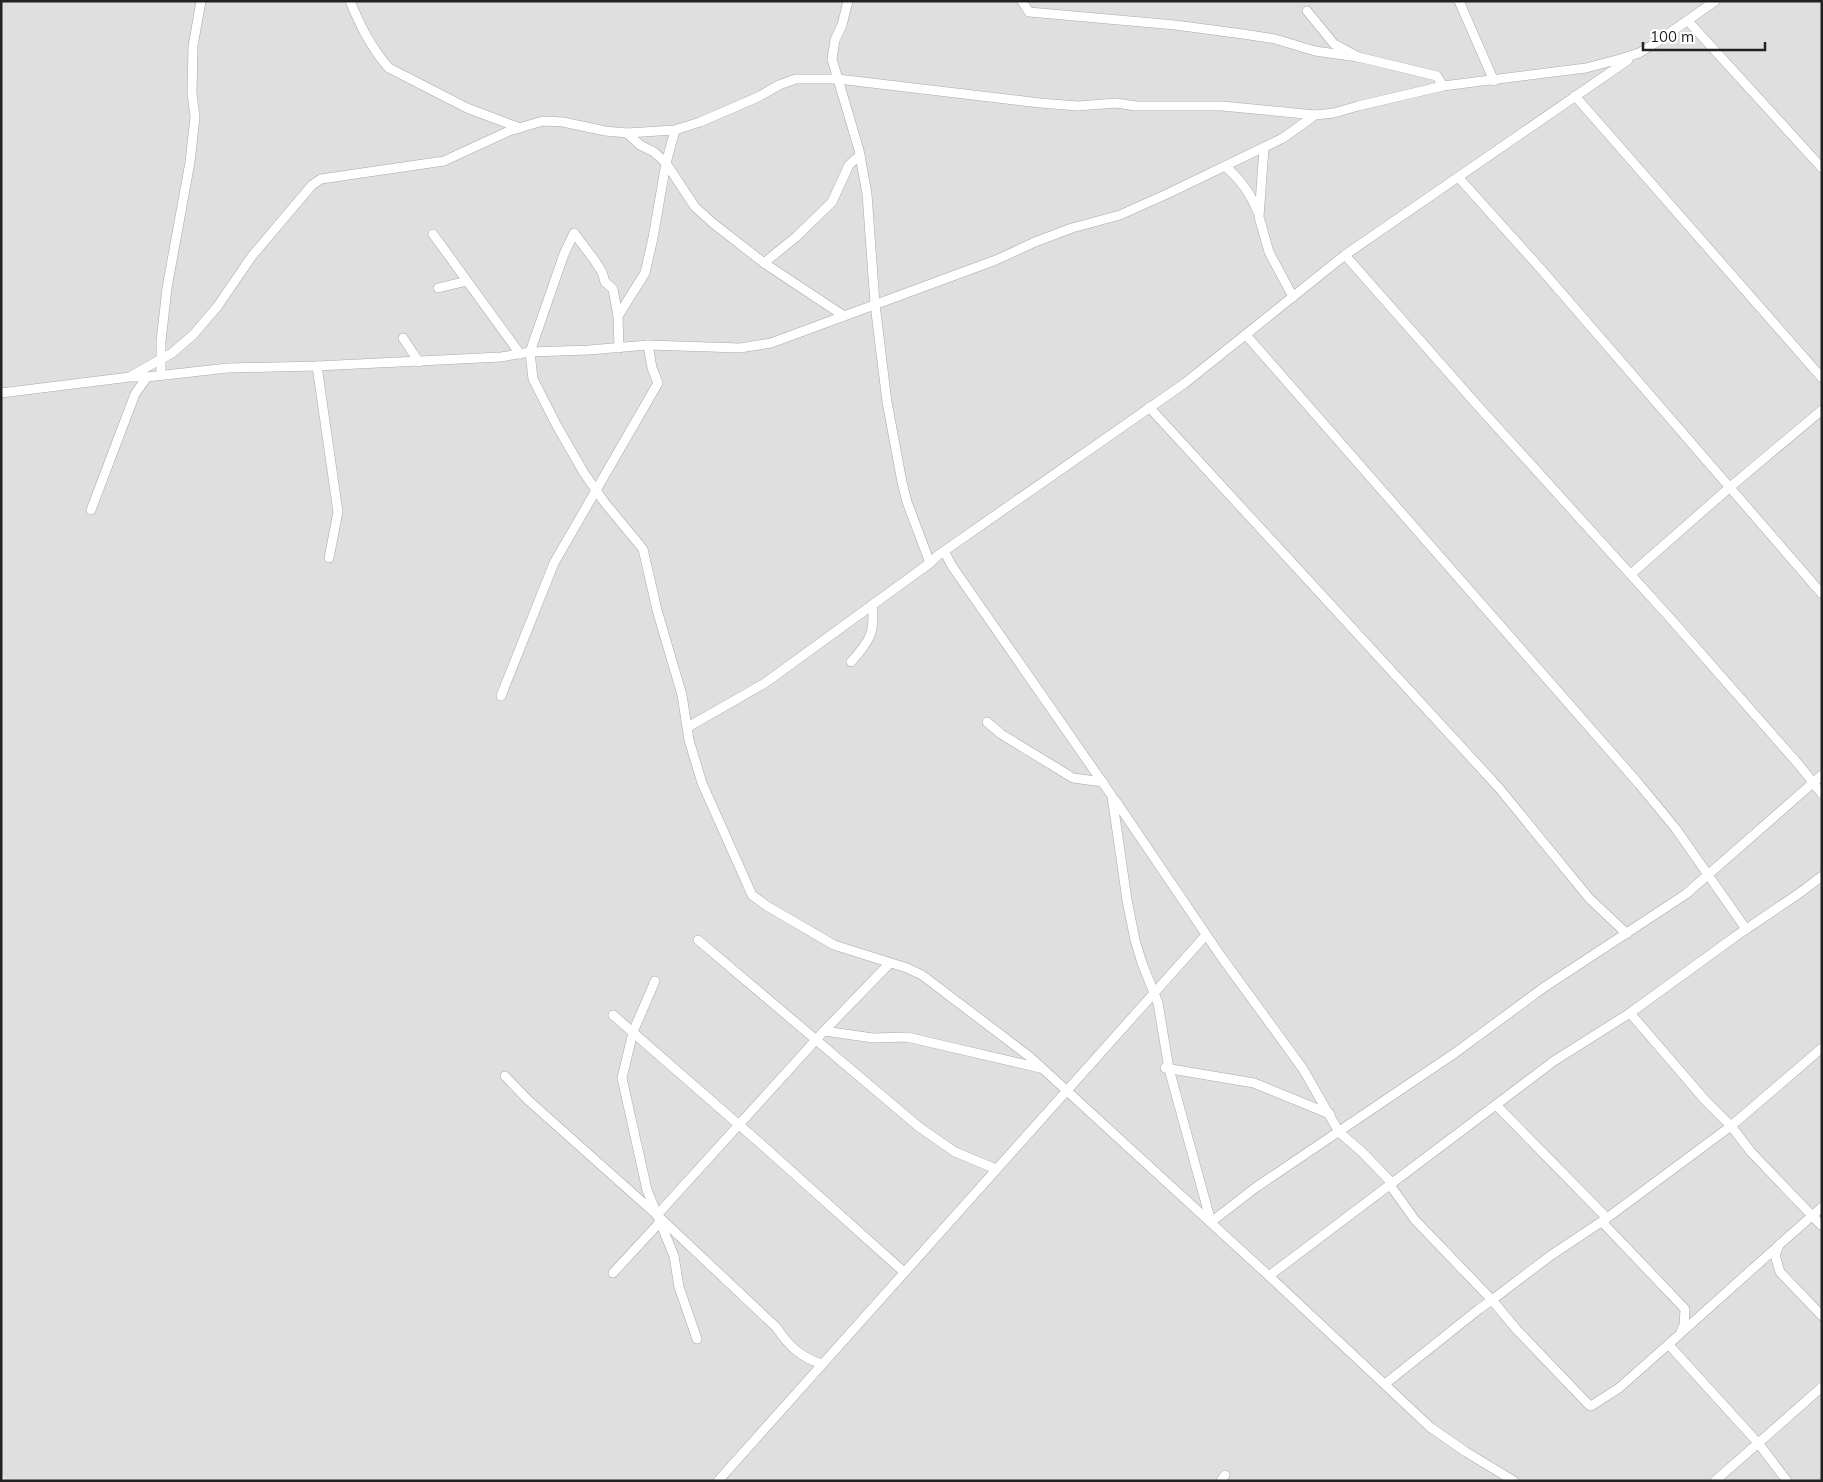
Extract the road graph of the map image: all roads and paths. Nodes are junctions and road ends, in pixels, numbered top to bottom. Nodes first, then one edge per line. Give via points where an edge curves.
1 (201, 1) edge
2 (350, 1) edge
3 (848, 1) edge
4 (1022, 1) edge
5 (1459, 1) edge
6 (1715, 1) edge
7 (1307, 11) dead end
8 (1688, 20) junction
9 (1638, 53) junction
10 (1358, 57) junction
11 (838, 79) junction
12 (1494, 81) junction
13 (1443, 86) junction
14 (1575, 96) junction
15 (1315, 115) junction
16 (520, 128) junction
17 (676, 130) junction
18 (627, 133) junction
19 (1264, 148) junction
20 (860, 155) junction
21 (666, 163) junction
22 (1225, 166) junction
23 (1822, 168) edge
24 (1459, 178) junction
25 (1259, 217) junction
26 (433, 234) dead end
27 (1345, 255) junction
28 (764, 263) junction
29 (467, 281) junction
30 (438, 288) dead end
31 (1293, 297) junction
32 (875, 304) junction
33 (618, 316) junction
34 (844, 316) junction
35 (1246, 335) junction
36 (403, 338) dead end
37 (648, 345) junction
38 (619, 348) junction
39 (530, 352) junction
40 (520, 354) junction
41 (160, 360) junction
42 (419, 362) junction
43 (318, 366) junction
44 (161, 374) junction
45 (130, 377) junction
46 (147, 377) junction
47 (1822, 378) edge
48 (1, 393) edge
49 (1149, 407) junction
50 (1822, 410) edge
51 (1729, 488) junction
52 (596, 491) junction
53 (91, 510) dead end
54 (944, 551) junction
55 (329, 558) dead end
56 (930, 563) junction
57 (1631, 574) junction
58 (1822, 594) edge
59 (872, 605) junction
60 (852, 662) dead end
61 (501, 696) dead end
62 (987, 722) dead end
63 (688, 727) junction
64 (1822, 775) edge
65 (1103, 782) junction
66 (1812, 783) junction
67 (1822, 794) edge
68 (1112, 796) junction
69 (1708, 874) junction
70 (1822, 876) edge
71 (1746, 929) junction
72 (1627, 934) junction
73 (1206, 935) junction
74 (698, 940) dead end
75 (890, 963) junction
76 (655, 981) dead end
77 (1155, 994) junction
78 (1630, 1013) junction
79 (613, 1015) dead end
80 (824, 1031) junction
81 (633, 1032) junction
82 (816, 1040) junction
83 (1822, 1048) edge
84 (1041, 1068) junction
85 (1166, 1068) junction
86 (505, 1076) dead end
87 (1066, 1091) junction
88 (1496, 1105) junction
89 (1330, 1114) junction
90 (740, 1125) junction
91 (1731, 1126) junction
92 (1339, 1132) junction
93 (996, 1169) junction
94 (1391, 1184) junction
95 (1822, 1207) edge
96 (1811, 1216) junction
97 (659, 1219) junction
98 (1605, 1220) junction
99 (1211, 1222) junction
100 (1822, 1226) edge
101 (1779, 1245) junction
102 (904, 1272) junction
103 (613, 1273) dead end
104 (1269, 1276) junction
105 (1492, 1300) junction
106 (1685, 1309) junction
107 (1706, 1310) junction
108 (1820, 1311) edge
109 (1680, 1334) junction
110 (697, 1339) dead end
111 (1669, 1345) junction
112 (822, 1364) junction
113 (1385, 1384) junction
114 (1822, 1387) edge
115 (1759, 1444) junction
116 (718, 1481) edge
117 (1514, 1481) edge
118 (1716, 1481) edge
119 (1787, 1481) edge

1 - 41 street via 193,46 195,117 190,162 167,288
2 - 16 street via 361,27 388,68 467,108
3 - 11 street via 832,59
4 - 10 street via 1029,12 1243,34 1315,51
5 - 12 street
6 - 8 street
7 - 10 street via 1334,44
8 - 9 street
8 - 23 street
9 - 12 street via 1586,68
9 - 14 street
10 - 13 street via 1437,76
11 - 15 street via 1078,106 1116,103 1205,106
11 - 17 street via 796,79
11 - 20 street
12 - 13 street
13 - 15 street
14 - 24 street
14 - 47 street
15 - 19 street
16 - 18 street via 543,120
16 - 41 street via 444,161 321,179 312,185 258,249 194,335
17 - 18 street
17 - 21 street
18 - 21 street
19 - 22 street
19 - 25 street
20 - 28 street via 849,165 832,202
20 - 32 street via 867,194
21 - 28 street via 695,207
21 - 33 street via 645,273
22 - 25 street via 1254,201
22 - 32 street via 1120,215 1072,228 996,260
24 - 27 street
24 - 51 street
25 - 31 street via 1269,252
26 - 29 street
27 - 31 street
27 - 57 street
28 - 34 street
29 - 30 street
29 - 40 street
31 - 35 street
32 - 34 street
32 - 56 street via 887,402 902,482
33 - 38 street
33 - 39 street via 613,288 604,282 595,260 574,233
34 - 37 street via 755,347
35 - 49 street
35 - 69 street via 1639,784
36 - 42 street
37 - 38 street
37 - 52 street via 658,383
38 - 39 street
39 - 40 street
39 - 52 street via 537,389
40 - 42 street
41 - 44 street
41 - 45 street
42 - 43 street
43 - 44 street via 228,368
43 - 55 street via 338,512
44 - 46 street
45 - 46 street
45 - 48 street
46 - 53 street via 135,394
49 - 54 street
49 - 72 street via 1499,788 1589,898
50 - 51 street
51 - 57 street
51 - 58 street
52 - 61 street via 554,563
52 - 63 street via 643,550
54 - 56 street
54 - 65 street
56 - 59 street
57 - 66 street
59 - 60 street via 872,633
59 - 63 street via 765,684
62 - 65 street via 1000,734 1072,778
63 - 75 street via 702,783 752,895 834,945
64 - 66 street
65 - 68 street
66 - 67 street
66 - 69 street
68 - 73 street
68 - 77 street via 1135,940
69 - 71 street
69 - 72 street via 1686,894
70 - 71 street
71 - 78 street
72 - 92 street via 1543,988
73 - 77 street
73 - 89 street via 1303,1069
74 - 82 street
75 - 80 street
75 - 84 street via 922,975
76 - 81 street
77 - 85 street
77 - 87 street
78 - 88 street via 1554,1061
78 - 91 street
79 - 81 street
80 - 82 street
80 - 84 street via 873,1038 907,1037
81 - 90 street
81 - 97 street via 622,1078 647,1190
82 - 90 street
82 - 93 street via 918,1127 955,1152
83 - 91 street
84 - 87 street
85 - 89 street via 1254,1083
85 - 99 street
86 - 97 street
87 - 93 street
87 - 99 street
88 - 94 street
88 - 98 street
89 - 92 street
90 - 97 street
90 - 102 street
91 - 96 street
91 - 98 street
92 - 94 street
92 - 99 street via 1255,1188
93 - 102 street
94 - 104 street
94 - 105 street via 1415,1220
95 - 96 street
96 - 100 street
96 - 101 street
97 - 103 street
97 - 110 street via 674,1256 679,1287
97 - 112 street via 776,1327 788,1345 809,1360
98 - 105 street
98 - 106 street
99 - 104 street
101 - 107 street
101 - 108 street via 1775,1255 1780,1272
102 - 112 street
104 - 113 street
105 - 111 street via 1591,1406 1619,1388
105 - 113 street
106 - 107 street
106 - 109 street
107 - 109 street
109 - 111 street
111 - 115 street
112 - 116 street
113 - 117 street via 1430,1426
114 - 115 street
115 - 118 street
115 - 119 street

